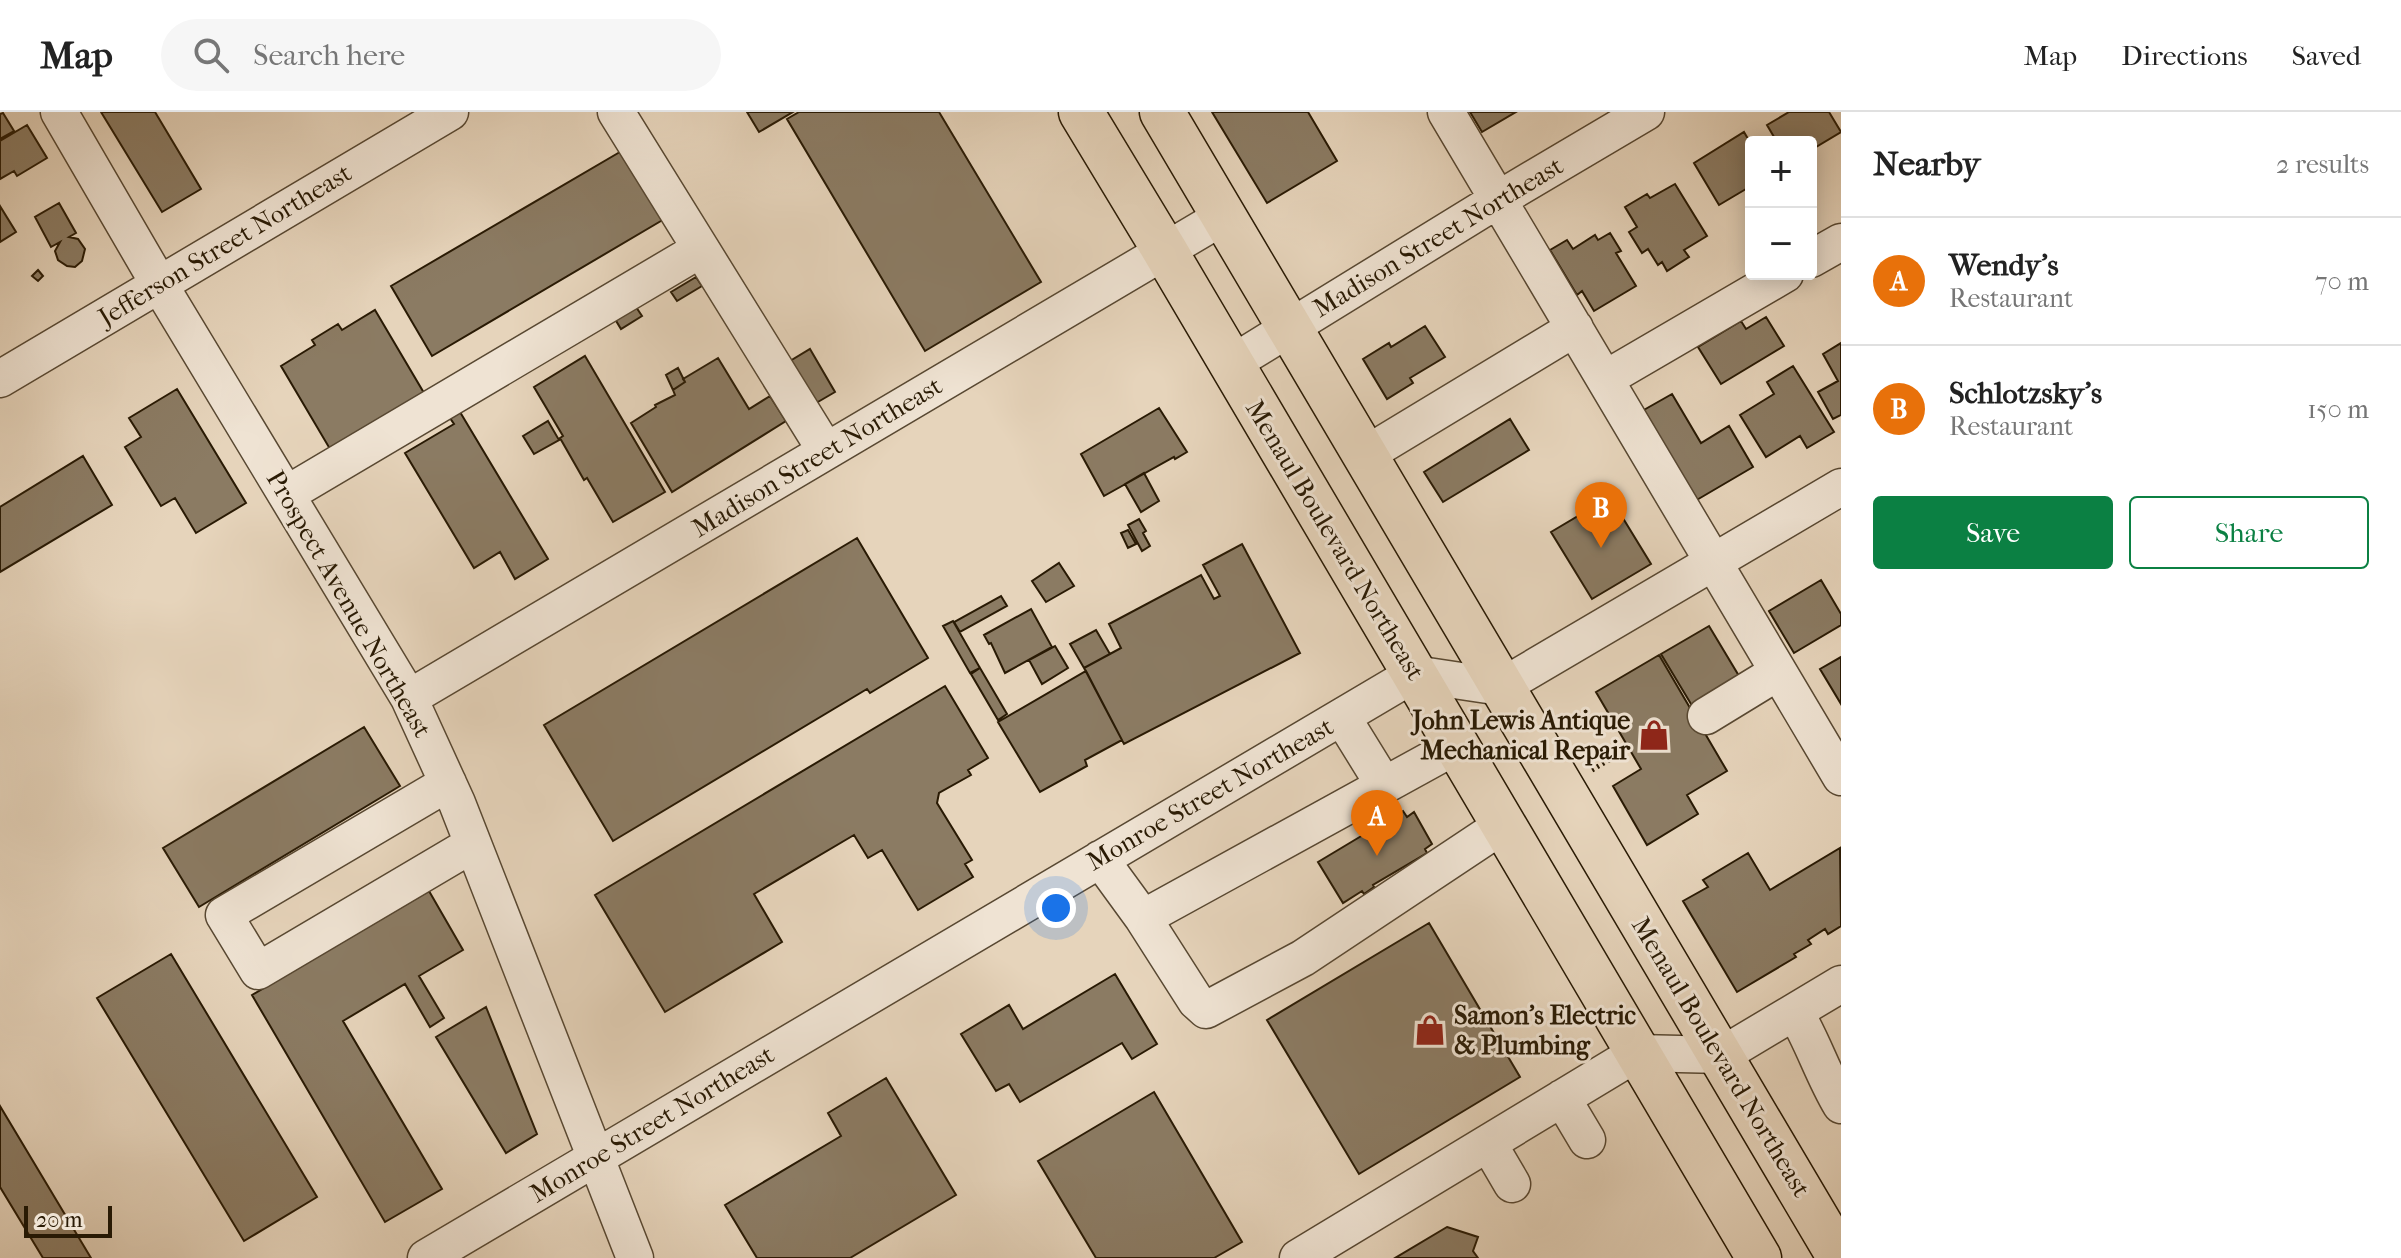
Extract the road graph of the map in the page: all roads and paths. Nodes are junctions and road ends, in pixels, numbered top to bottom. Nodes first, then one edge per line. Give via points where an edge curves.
1 (59, 112) edge
2 (450, 112) edge
3 (616, 112) edge
4 (1081, 112) edge
5 (1162, 112) edge
6 (1446, 112) edge
7 (1646, 112) edge
8 (1499, 199) junction
9 (1224, 216) junction
10 (1841, 242) edge
11 (701, 249) junction
12 (1165, 251) junction
13 (1817, 256) edge
14 (1775, 280) edge
15 (159, 284) junction
16 (1290, 327) junction
17 (1575, 328) junction
18 (1231, 364) junction
19 (0, 379) edge
20 (1605, 379) junction
21 (826, 451) junction
22 (1365, 455) junction
23 (1841, 487) edge
24 (287, 494) junction
25 (1712, 563) junction
26 (1778, 672) junction
27 (1414, 674) junction
28 (1501, 687) junction
29 (409, 698) junction
30 (1706, 716) dead end
31 (1342, 717) junction
32 (1831, 739) edge
33 (1456, 746) junction
34 (1629, 748) dead end
35 (1587, 773) dead end
36 (1841, 777) edge
37 (448, 783) junction
38 (1384, 785) junction
39 (1503, 825) junction
40 (473, 844) junction
41 (1100, 859) junction
42 (1143, 918) junction
43 (1841, 984) edge
44 (1795, 1012) junction
45 (1637, 1053) junction
46 (1722, 1055) junction
47 (1837, 1088) edge
48 (1562, 1098) junction
49 (1587, 1140) dead end
50 (1488, 1143) junction
51 (597, 1156) junction
52 (1512, 1184) dead end
53 (426, 1258) edge
54 (635, 1258) edge
55 (1298, 1258) edge
56 (1759, 1258) edge
57 (1840, 1258) edge

1 - 15 street, Prospect Avenue Northeast
2 - 15 street, Jefferson Street Northeast
3 - 11 street
4 - 12 main road, Menaul Boulevard Northeast
5 - 9 main road, Menaul Boulevard Northeast
6 - 8 street
7 - 8 street, Madison Street Northeast
8 - 16 street, Madison Street Northeast
8 - 17 street
9 - 12 street, Madison Street Northeast
9 - 16 main road, Menaul Boulevard Northeast
10 - 13 street
11 - 21 street
11 - 24 street
12 - 18 main road, Menaul Boulevard Northeast
12 - 21 street, Madison Street Northeast
14 - 20 street
15 - 19 street, Jefferson Street Northeast
15 - 24 street, Prospect Avenue Northeast
16 - 18 street, Madison Street Northeast
16 - 22 main road, Menaul Boulevard Northeast
17 - 20 street
17 - 22 street
18 - 27 main road, Menaul Boulevard Northeast
20 - 25 street
21 - 29 street, Madison Street Northeast
22 - 28 main road, Menaul Boulevard Northeast
23 - 25 street
24 - 29 street, Prospect Avenue Northeast
25 - 26 street
25 - 28 street
26 - 30 street
26 - 32 street
27 - 28 street
27 - 31 street, Monroe Street Northeast
27 - 33 main road, Menaul Boulevard Northeast
28 - 46 main road, Menaul Boulevard Northeast
29 - 37 street, Prospect Avenue Northeast
31 - 38 street
31 - 41 street, Monroe Street Northeast
32 - 36 street
33 - 38 street
33 - 39 main road, Menaul Boulevard Northeast
34 - 35 path
37 - 40 street, Prospect Avenue Northeast
37 - 40 street via 224,915 258,971
38 - 42 street
39 - 42 street via 1303,958 1206,1010
39 - 45 main road, Menaul Boulevard Northeast
40 - 51 street, Prospect Avenue Northeast
41 - 42 street
41 - 51 street, Monroe Street Northeast
43 - 44 street
44 - 46 street
44 - 47 street
45 - 46 street
45 - 48 street
45 - 56 main road, Menaul Boulevard Northeast
46 - 57 main road, Menaul Boulevard Northeast
48 - 49 street
48 - 50 street
50 - 52 street
50 - 55 street
51 - 53 street, Monroe Street Northeast
51 - 54 street, Prospect Avenue Northeast

